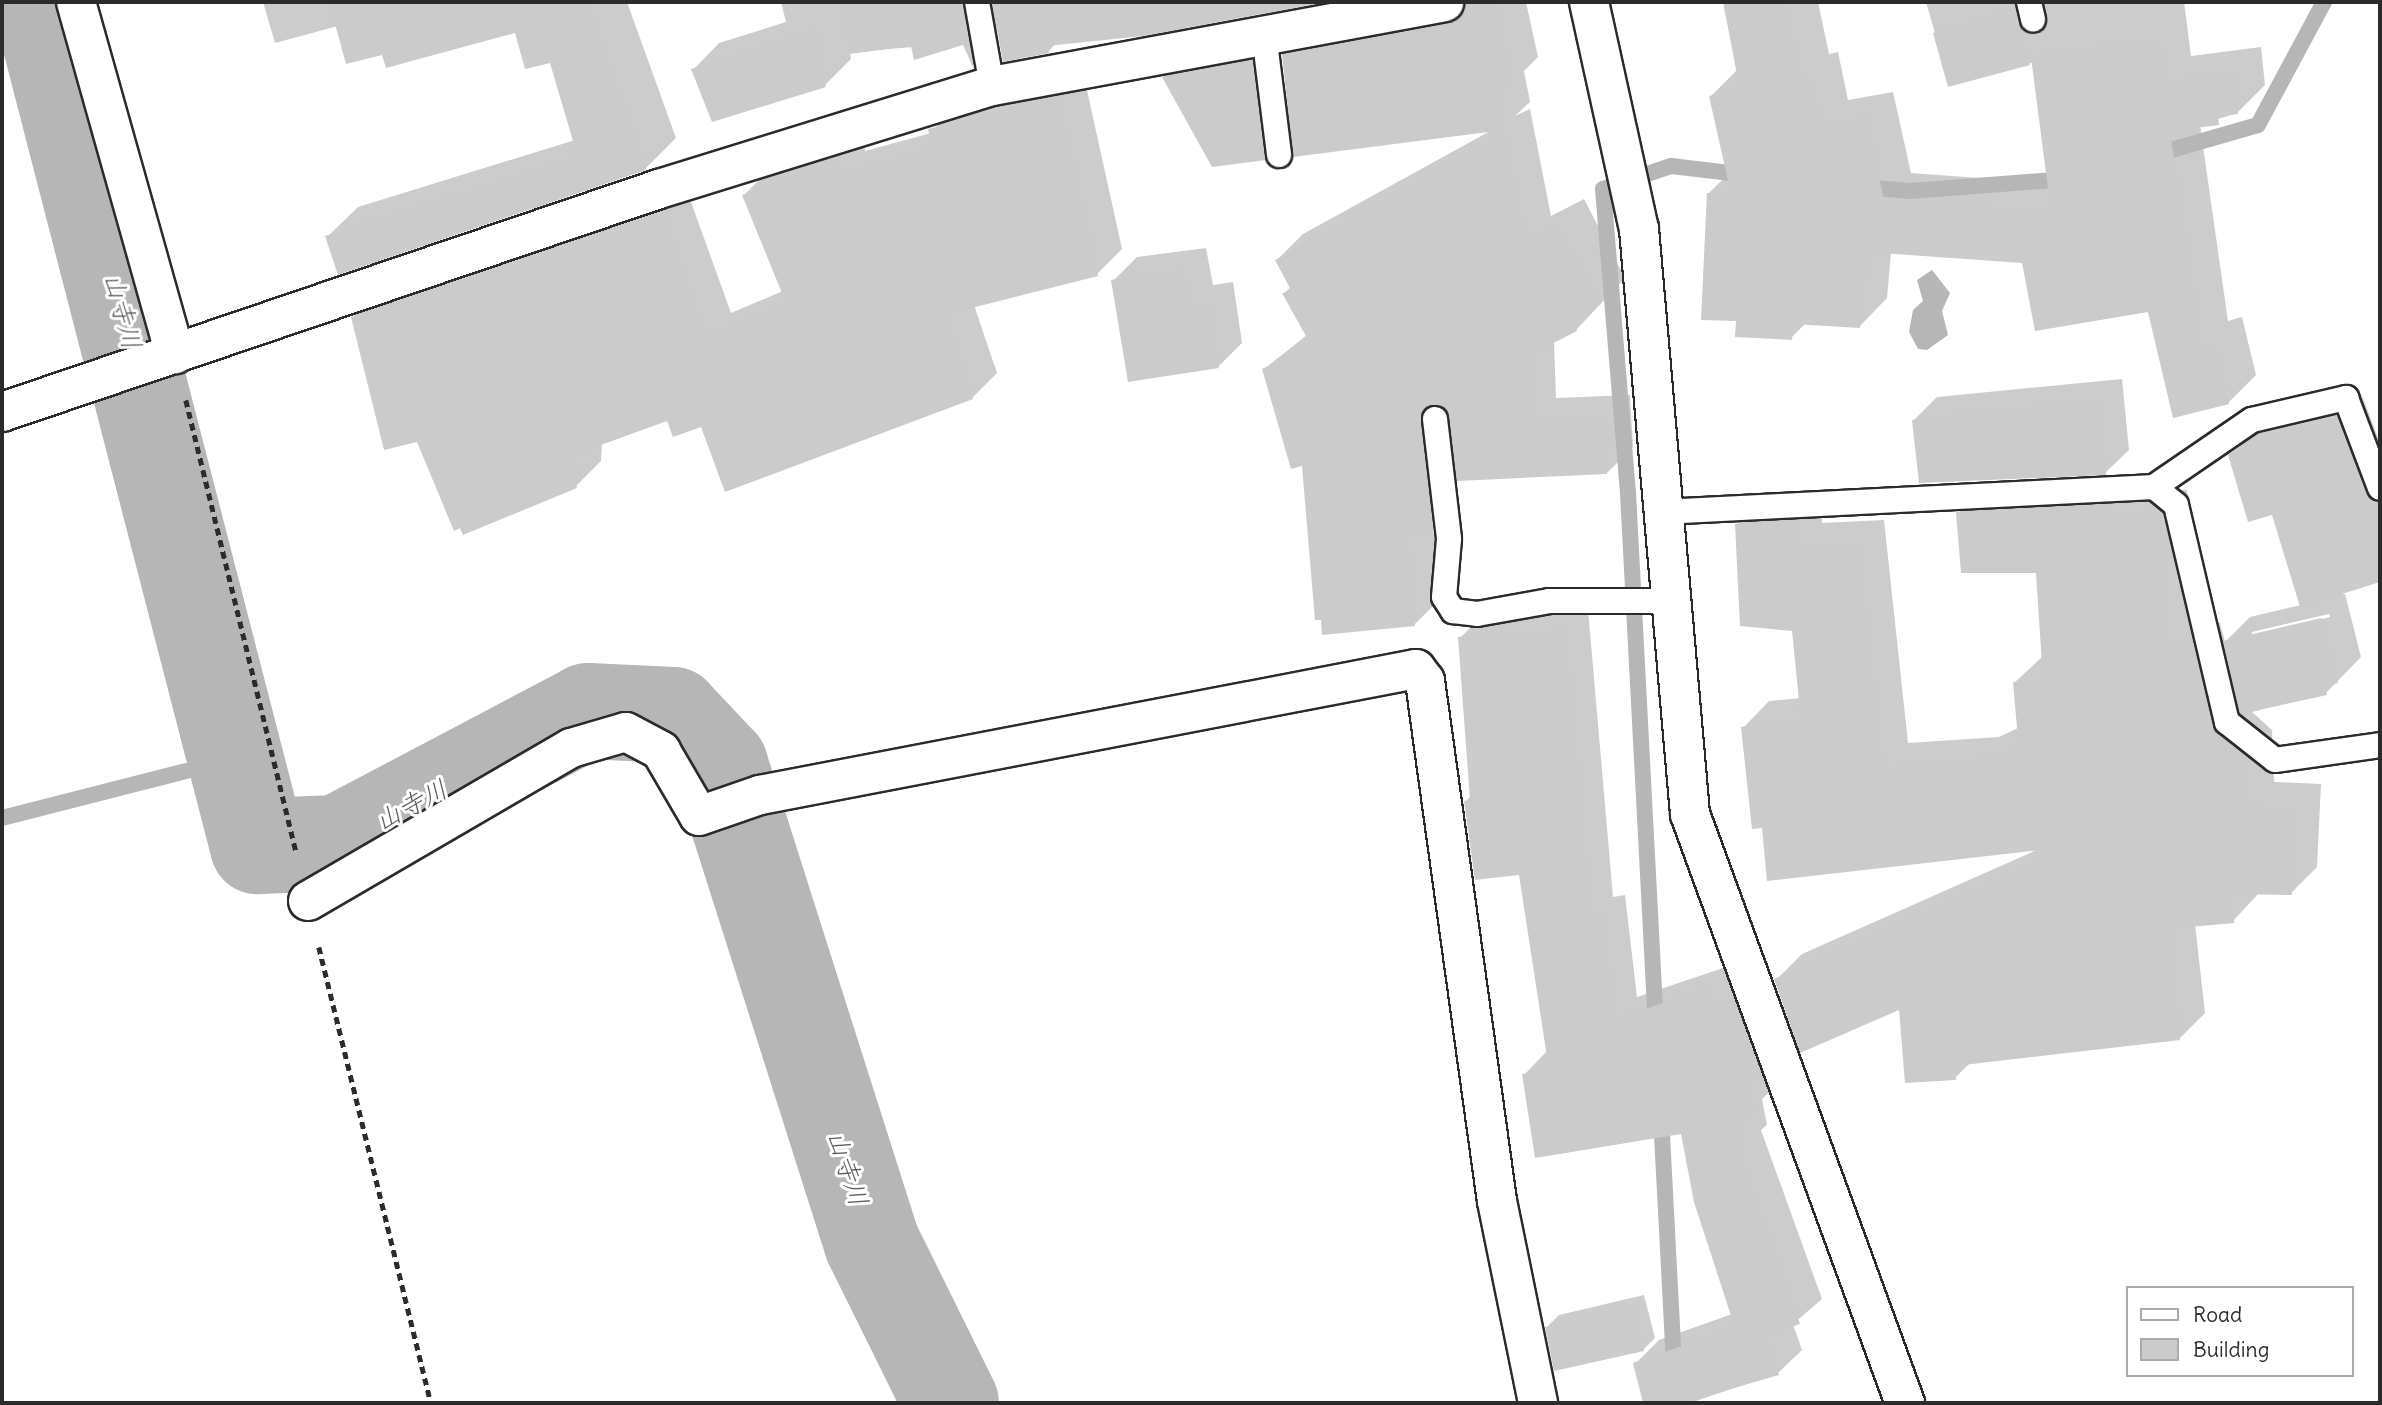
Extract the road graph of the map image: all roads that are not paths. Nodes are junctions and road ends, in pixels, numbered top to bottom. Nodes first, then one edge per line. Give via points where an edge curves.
1 (76, 2) edge
2 (977, 2) edge
3 (1444, 2) edge
4 (1589, 2) edge
5 (1264, 34) junction
6 (992, 86) junction
7 (1279, 155) dead end
8 (175, 355) junction
9 (2, 412) edge
10 (1435, 419) dead end
11 (2154, 487) junction
12 (2380, 488) edge
13 (1662, 512) junction
14 (1671, 601) junction
15 (2380, 745) edge
16 (308, 901) dead end
17 (1538, 1403) edge
18 (1905, 1403) edge

1 - 8 street
2 - 6 lane
3 - 5 street
4 - 13 street via 1639,229
5 - 6 street
5 - 7 lane
6 - 8 street via 659,190
8 - 9 street
10 - 14 lane via 1447,500 1444,597 1453,611 1477,614 1549,601
11 - 12 lane via 2252,420 2346,398
11 - 13 lane
11 - 15 lane via 2176,505 2227,722 2275,760
13 - 14 street
14 - 18 street via 1690,814
16 - 17 street via 571,748 626,732 661,751 699,816 760,795 1416,669 1425,681 1497,1201

